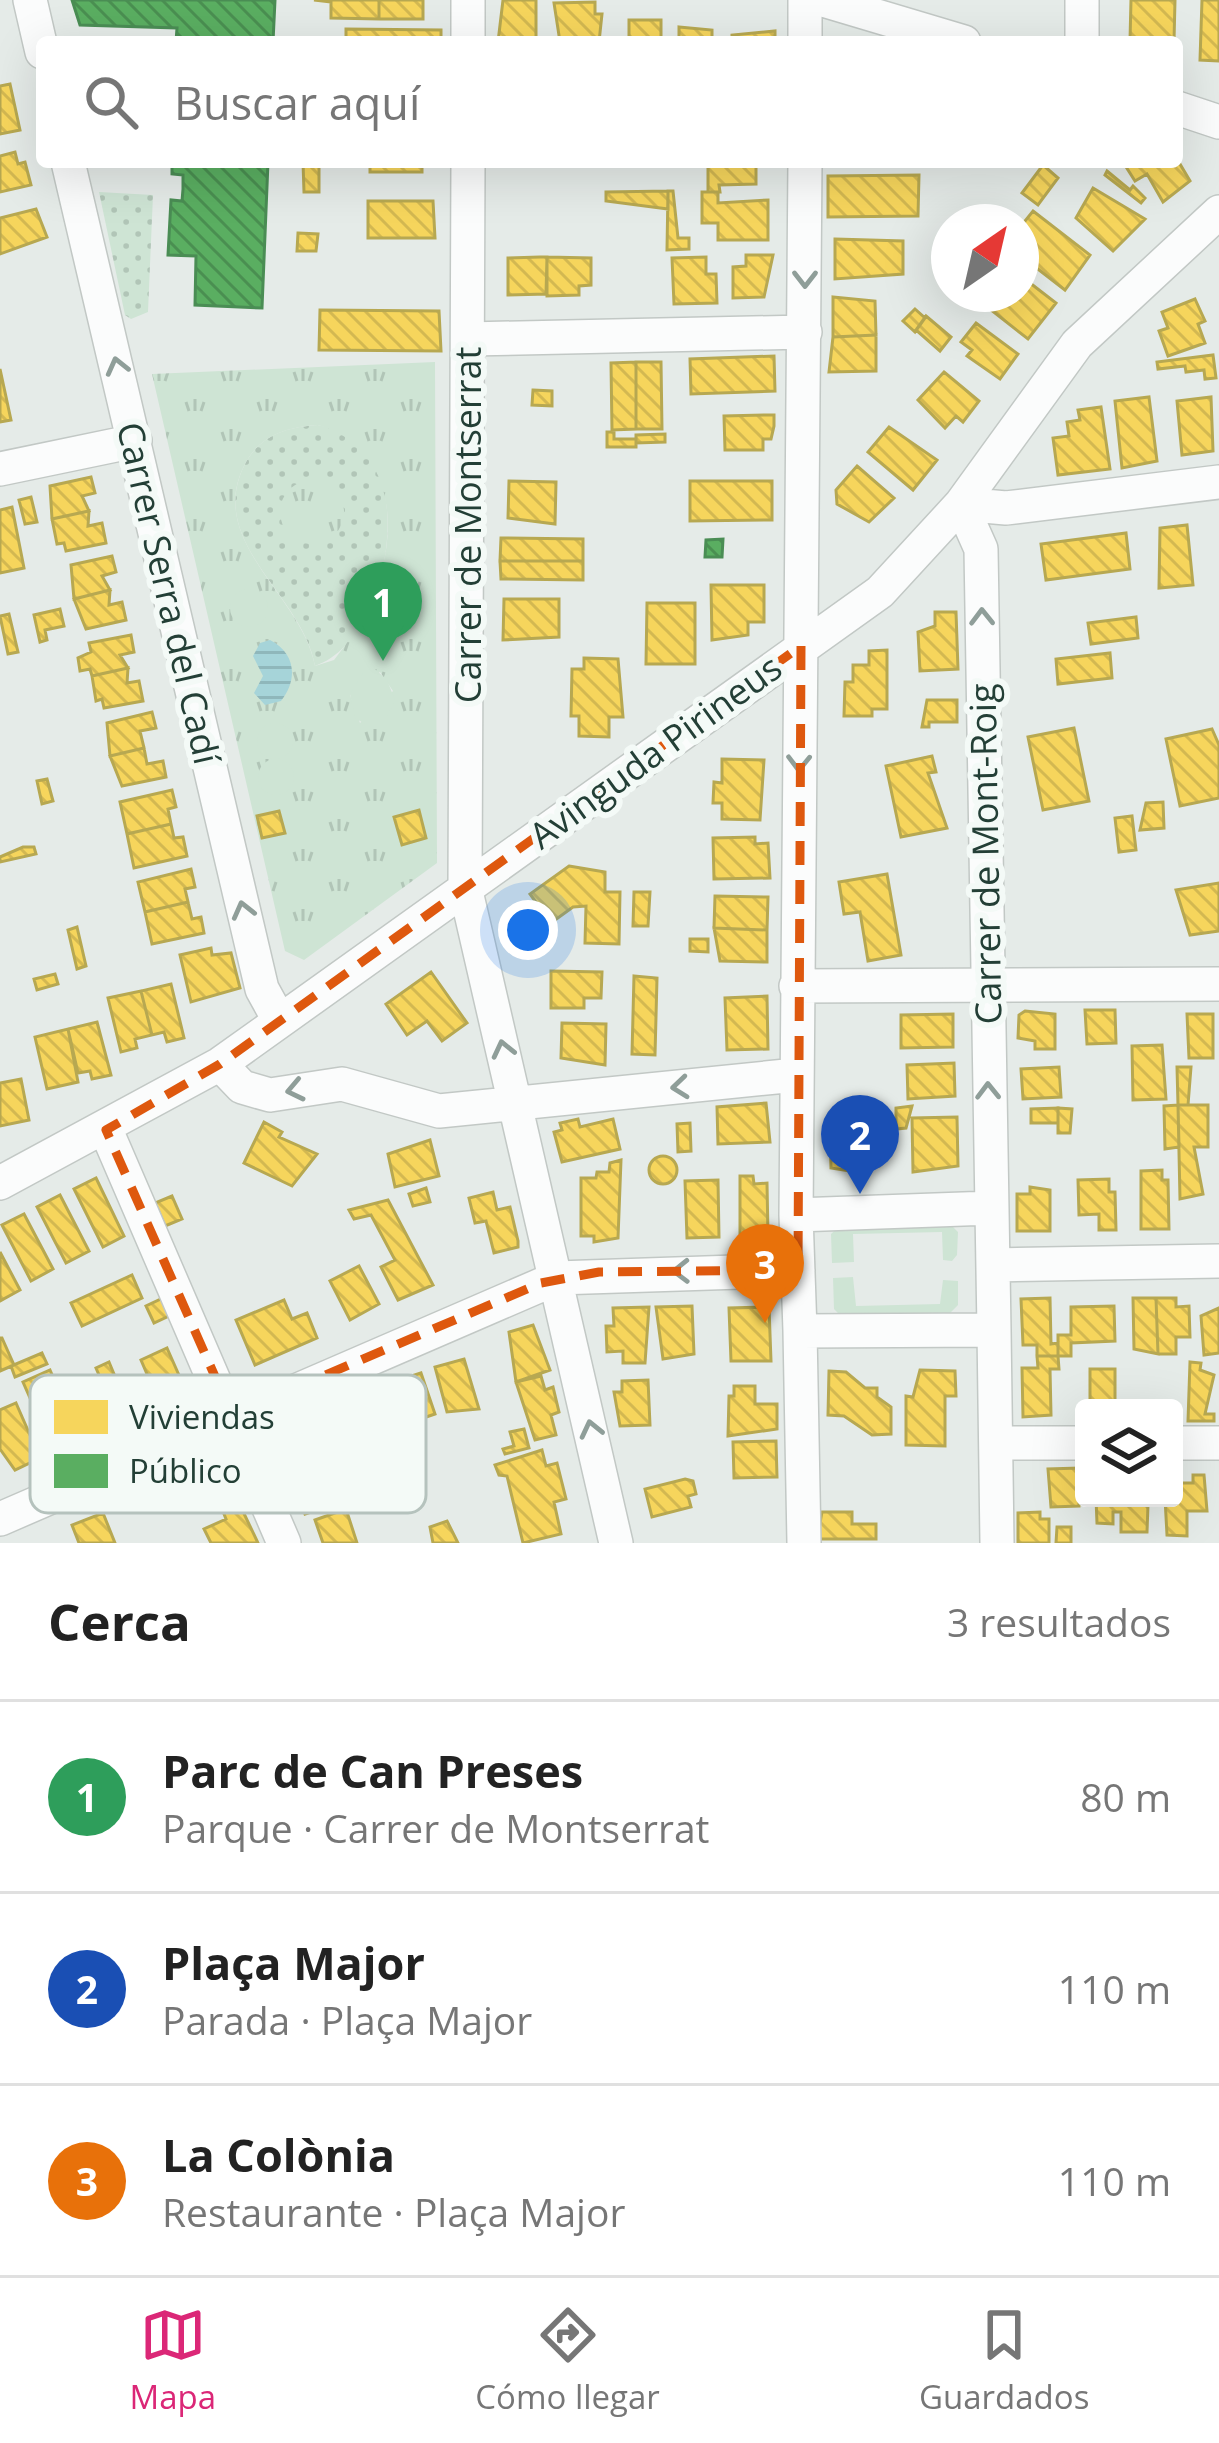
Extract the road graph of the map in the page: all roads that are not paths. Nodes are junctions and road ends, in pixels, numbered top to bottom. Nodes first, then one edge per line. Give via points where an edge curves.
1 (30, 0) edge
2 (468, 0) edge
3 (805, 0) edge
4 (823, 0) edge
5 (1082, 0) edge
6 (38, 36) edge
7 (468, 36) edge
8 (805, 36) edge
9 (944, 36) edge
10 (1082, 36) edge
11 (1183, 110) edge
12 (1219, 122) edge
13 (69, 168) edge
14 (468, 168) edge
15 (805, 168) edge
16 (1219, 212) edge
17 (805, 332) junction
18 (468, 339) junction
19 (135, 440) junction
20 (0, 469) edge
21 (1219, 482) edge
22 (962, 504) junction
23 (801, 646) junction
24 (465, 887) junction
25 (1219, 984) edge
26 (796, 986) junction
27 (985, 987) junction
28 (278, 1020) junction
29 (220, 1064) junction
30 (796, 1075) junction
31 (516, 1105) junction
32 (106, 1130) junction
33 (0, 1183) edge
34 (991, 1208) junction
35 (796, 1215) junction
36 (1219, 1261) edge
37 (993, 1265) junction
38 (798, 1270) junction
39 (557, 1278) junction
40 (800, 1330) junction
41 (994, 1330) junction
42 (214, 1375) edge
43 (327, 1375) edge
44 (996, 1443) junction
45 (1075, 1443) edge
46 (1183, 1443) edge
47 (1219, 1443) edge
48 (272, 1513) edge
49 (284, 1543) edge
50 (616, 1543) edge
51 (804, 1543) edge
52 (997, 1543) edge

1 - 6 street
2 - 7 street
3 - 8 street
4 - 9 street
5 - 10 street
11 - 12 street
19 -> 13 street, Carrer Serra del Cadí
14 - 18 street, Carrer de Montserrat
15 -> 17 street
16 - 22 street, Avinguda Pirineus via 1077,344
17 - 18 street
17 - 23 street
18 - 24 street, Carrer de Montserrat
19 - 20 street
28 -> 19 street, Carrer Serra del Cadí via 257,968
21 - 22 street via 1006,508
22 - 23 street, Avinguda Pirineus via 880,592
27 -> 22 street, Carrer de Mont-Roig via 981,549
23 - 24 street, Avinguda Pirineus
23 -> 26 street
24 - 28 street, Avinguda Pirineus
31 -> 24 street, Carrer de Montserrat
25 - 27 street
26 - 27 street
26 - 30 street
34 -> 27 street, Carrer de Mont-Roig
28 - 29 street, Avinguda Pirineus
31 -> 29 street via 440,1111 342,1084 270,1095 242,1088
29 - 32 street, Avinguda Pirineus
30 -> 31 street
30 - 35 street
31 - 39 street, Carrer de Montserrat
32 - 33 street, Avinguda Pirineus
32 - 42 street
34 - 35 street
34 - 37 street, Carrer de Mont-Roig
35 - 38 street
36 - 37 street
37 - 41 street, Carrer de Mont-Roig
38 -> 39 street
38 - 40 street
39 - 43 street
50 -> 39 street, Carrer de Montserrat
40 - 41 street
40 - 51 street
41 - 44 street
44 - 45 street
44 - 52 street
46 - 47 street
48 - 49 street

